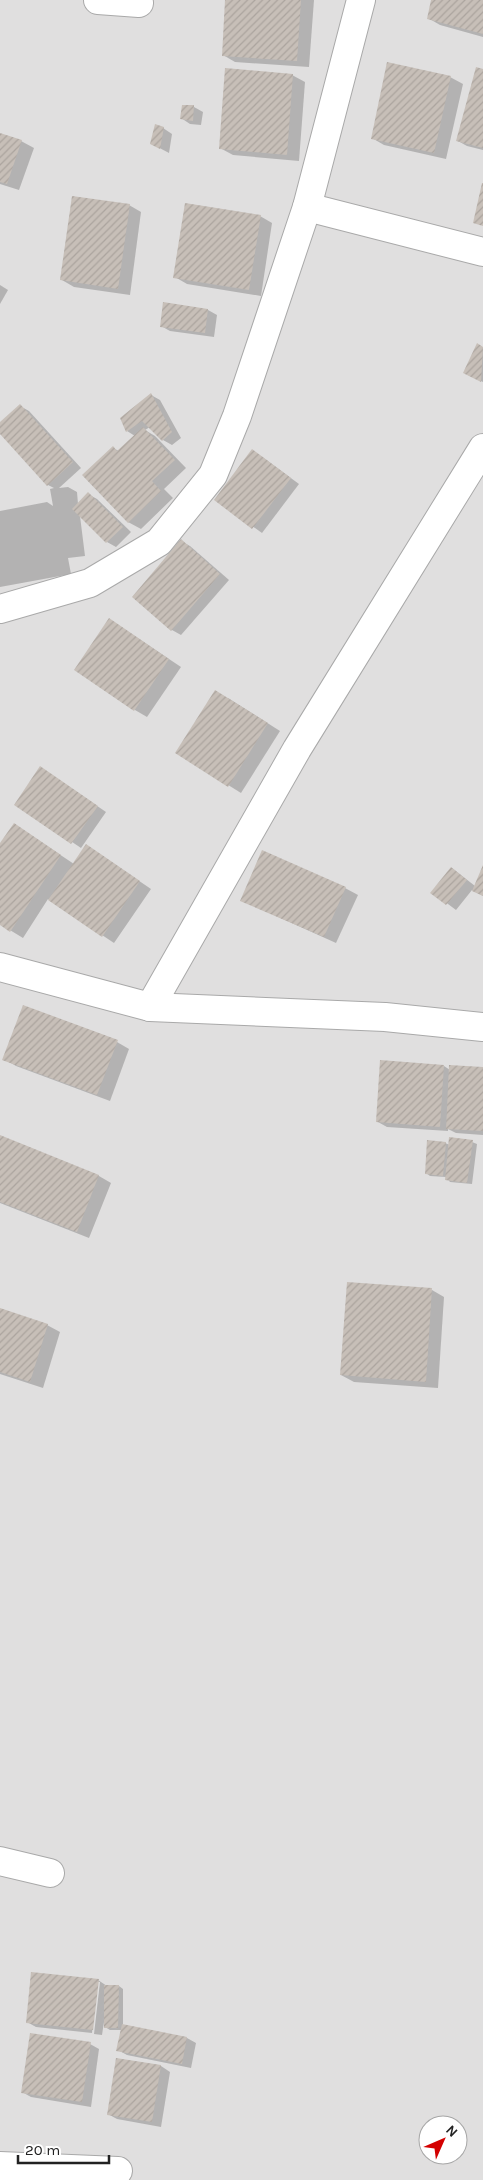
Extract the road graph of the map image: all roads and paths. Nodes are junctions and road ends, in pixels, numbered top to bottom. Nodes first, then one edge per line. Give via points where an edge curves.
1 (98, 0) edge
2 (361, 0) edge
3 (139, 3) dead end
4 (307, 207) junction
5 (483, 252) edge
6 (483, 448) edge
7 (0, 609) edge
8 (0, 968) edge
9 (150, 1007) junction
10 (483, 1027) edge
11 (0, 1861) edge
12 (50, 1873) dead end
13 (0, 2166) edge
14 (118, 2171) dead end

1 - 3 street
2 - 4 street
4 - 5 street
4 - 7 street via 237,416 213,475 159,542 90,583
6 - 9 street via 297,749
8 - 9 street
9 - 10 street via 385,1017
11 - 12 street
13 - 14 street

